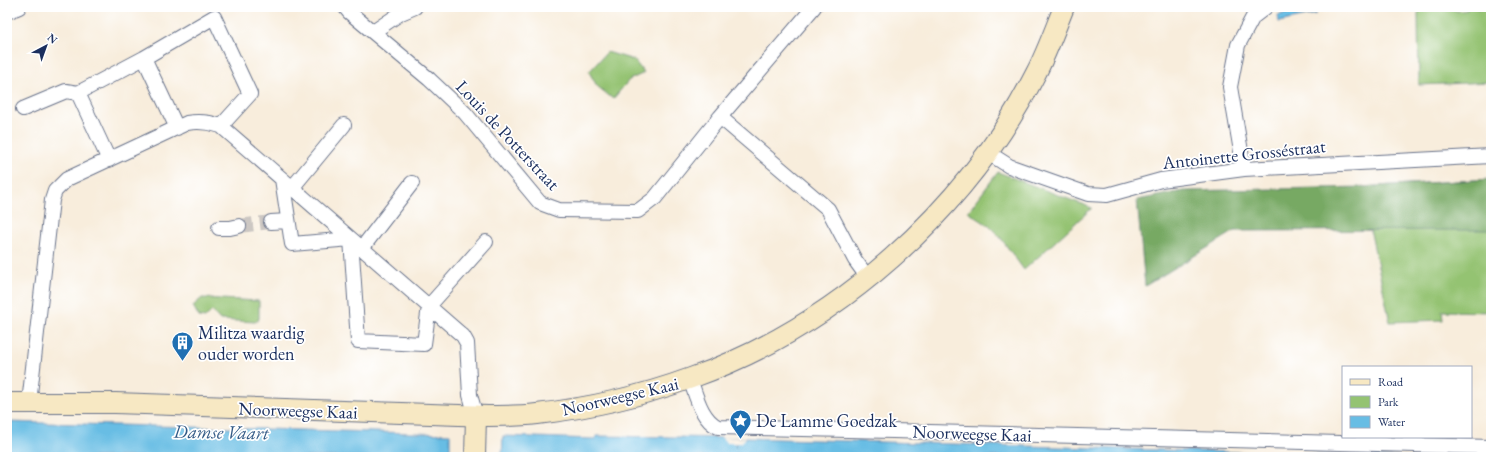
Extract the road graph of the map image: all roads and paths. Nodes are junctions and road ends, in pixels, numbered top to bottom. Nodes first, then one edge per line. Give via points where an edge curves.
1 (19, 7) edge
2 (345, 7) edge
3 (415, 7) edge
4 (814, 7) edge
5 (1064, 7) edge
6 (1266, 7) edge
7 (7, 12) edge
8 (373, 32) junction
9 (144, 58) junction
10 (78, 93) junction
11 (23, 110) dead end
12 (720, 117) junction
13 (344, 125) dead end
14 (221, 126) junction
15 (177, 128) junction
16 (987, 152) junction
17 (1491, 156) edge
18 (109, 160) junction
19 (1244, 169) junction
20 (287, 183) junction
21 (412, 183) dead end
22 (288, 221) junction
23 (271, 222) tunnel mouth
24 (239, 226) tunnel mouth
25 (219, 228) dead end
26 (486, 242) dead end
27 (356, 243) junction
28 (868, 278) junction
29 (429, 306) junction
30 (690, 379) junction
31 (7, 403) edge
32 (29, 403) junction
33 (476, 416) junction
34 (1491, 448) edge
35 (476, 457) edge

1 - 7 street
2 - 8 street, Louis de Potterstraat
3 - 8 street via 401,13
4 - 12 street, Louis de Potterstraat
5 - 16 main road via 1036,74
6 - 19 street via 1253,16 1238,45 1230,87
8 - 12 street, Louis de Potterstraat via 429,78 465,113 540,203 560,210 638,211 655,198
9 - 10 street
9 - 14 street via 214,17 250,94
9 - 15 street
10 - 11 street via 66,91
10 - 18 street
12 - 28 street via 828,209 855,260
13 - 20 street
14 - 15 street via 195,122
14 - 20 street
15 - 18 street
16 - 19 street, Antoinette Grosséstraat via 1009,166 1088,194 1107,195 1161,180
16 - 28 main road via 940,211
17 - 19 street, Antoinette Grosséstraat
18 - 32 street via 67,179 60,184 52,200
20 - 22 street
20 - 27 street
21 - 27 street
22 - 23 street
22 - 27 street via 292,244
24 - 25 street
26 - 29 street
27 - 29 street
27 - 29 street via 358,342 424,344
28 - 30 main road via 819,314 769,343
29 - 33 street via 463,336 467,343 470,394
30 - 33 main road, Noorweegse Kaai via 582,407 536,414
30 - 34 street, Noorweegse Kaai via 706,417 718,427
31 - 32 main road, Noorweegse Kaai
32 - 33 main road, Noorweegse Kaai via 115,403
33 - 35 main road

